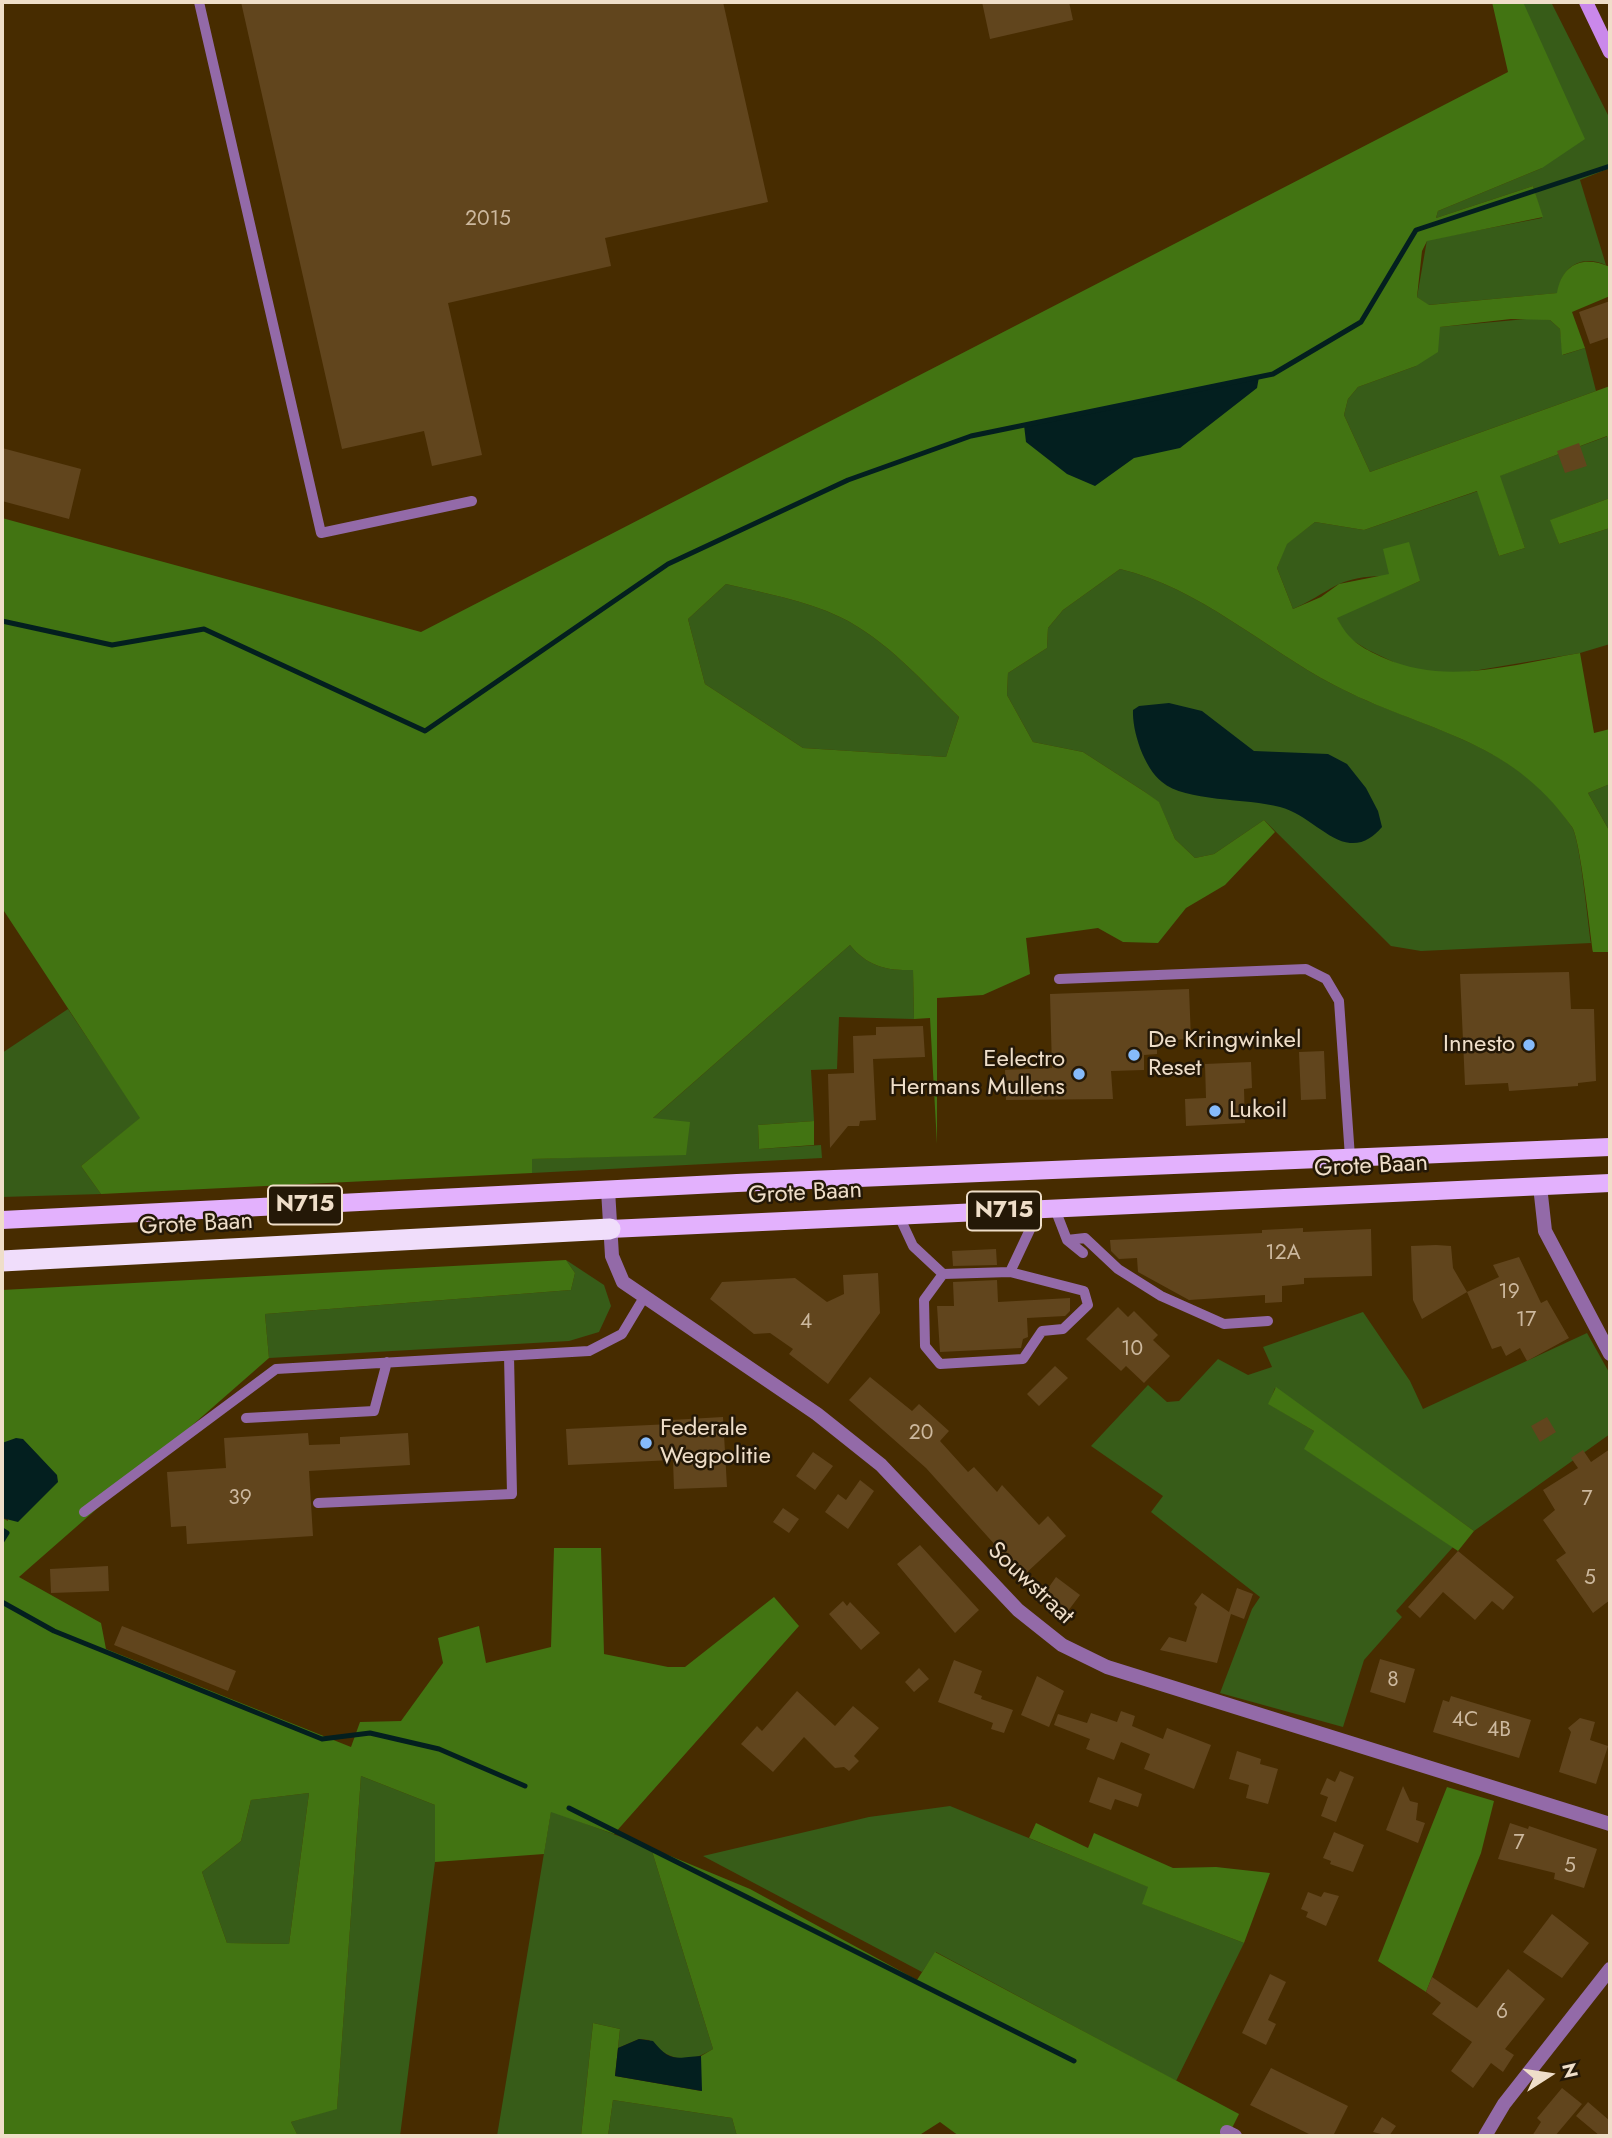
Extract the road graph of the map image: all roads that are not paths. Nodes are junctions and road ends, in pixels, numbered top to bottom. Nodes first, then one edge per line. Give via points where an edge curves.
1 (199, 2) edge
2 (1586, 2) edge
3 (1610, 52) edge
4 (472, 501) dead end
5 (1059, 979) dead end
6 (1610, 1147) edge
7 (1350, 1157) junction
8 (1610, 1183) edge
9 (1540, 1186) junction
10 (608, 1191) junction
11 (1055, 1209) junction
12 (1033, 1210) junction
13 (899, 1216) junction
14 (2, 1220) edge
15 (610, 1228) junction
16 (1068, 1240) junction
17 (1083, 1254) dead end
18 (2, 1261) edge
19 (1010, 1272) junction
20 (943, 1274) junction
21 (643, 1299) junction
22 (1268, 1321) dead end
23 (1610, 1354) edge
24 (509, 1356) junction
25 (387, 1363) junction
26 (246, 1418) dead end
27 (318, 1503) dead end
28 (84, 1512) dead end
29 (1610, 1824) edge
30 (1610, 1969) edge
31 (1485, 2136) edge

1 - 4 lane via 321,533
2 - 3 street
5 - 7 lane via 1306,969 1326,979 1339,1001
6 - 7 main road, Grote Baan / N715
7 - 10 main road, Grote Baan / N715
8 - 9 main road, Grote Baan / N715
9 - 11 main road, Grote Baan / N715
9 - 23 street via 1545,1231
10 - 14 main road, Grote Baan / N715
10 - 15 street, Souwstraat
11 - 12 main road, Grote Baan / N715
11 - 16 lane
12 - 13 main road, Grote Baan / N715
12 - 19 lane via 1034,1221
13 - 15 main road, Grote Baan / N715
13 - 20 lane via 914,1246
15 - 18 highway, Grote Baan / N715
15 - 21 street, Souwstraat via 612,1256 623,1282
16 - 17 lane
16 - 22 lane via 1085,1238 1140,1284 1224,1324
19 - 20 lane
19 - 20 lane via 1084,1291 1088,1305 1063,1329 1042,1331 1023,1359 940,1364 925,1346 924,1300
21 - 24 lane via 622,1334 589,1351
21 - 29 street, Souwstraat via 817,1414 881,1465 1018,1610 1062,1645 1107,1667
24 - 25 lane
24 - 27 lane via 512,1494
25 - 26 lane via 374,1411
25 - 28 lane via 276,1369
30 - 31 street via 1504,2104

